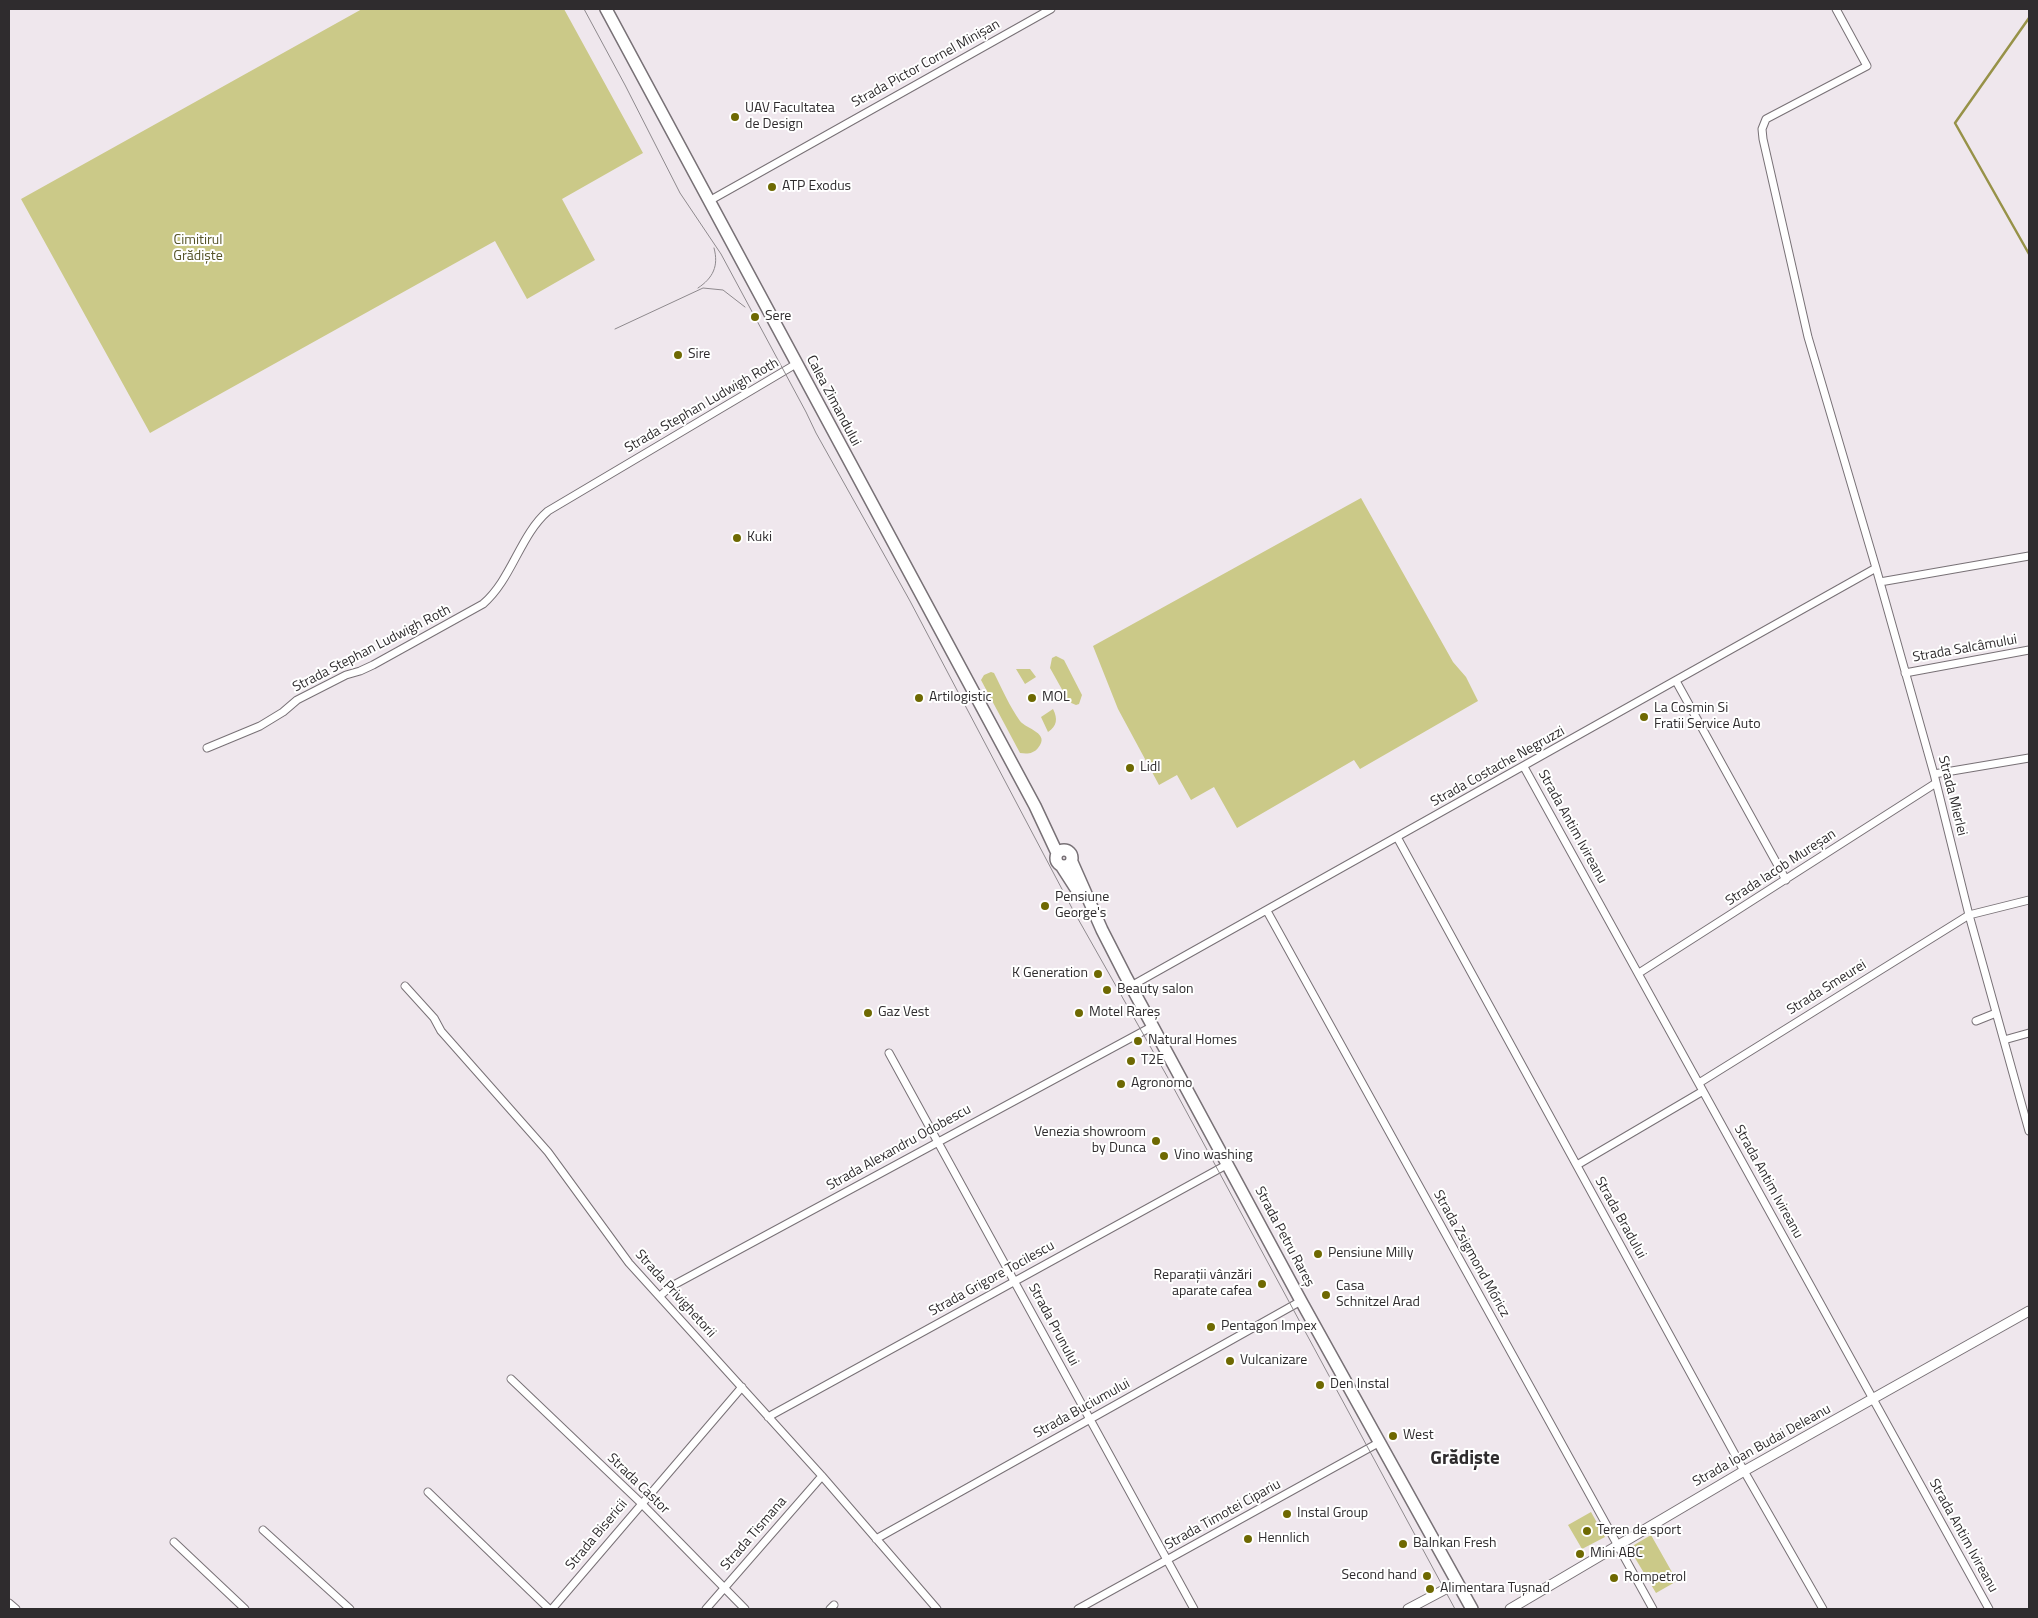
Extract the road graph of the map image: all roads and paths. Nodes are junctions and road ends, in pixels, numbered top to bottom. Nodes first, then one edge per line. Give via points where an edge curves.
1 (606, 9) edge
2 (1052, 9) edge
3 (1836, 9) edge
4 (708, 201) junction
5 (796, 364) junction
6 (2029, 556) edge
7 (1876, 568) junction
8 (1880, 582) junction
9 (2029, 650) edge
10 (1905, 673) junction
11 (1676, 681) junction
12 (208, 748) dead end
13 (2029, 758) edge
14 (1524, 767) junction
15 (1934, 774) junction
16 (1936, 783) junction
17 (1397, 837) junction
18 (1786, 880) junction
19 (2029, 900) edge
20 (1267, 911) junction
21 (1969, 916) junction
22 (1102, 930) joint
23 (1639, 973) junction
24 (405, 986) dead end
25 (1131, 986) junction
26 (1996, 1013) junction
27 (1976, 1021) dead end
28 (1152, 1026) junction
29 (2029, 1033) edge
30 (2004, 1040) junction
31 (889, 1053) dead end
32 (1699, 1083) junction
33 (1703, 1091) junction
34 (2029, 1131) edge
35 (938, 1141) junction
36 (1228, 1164) junction
37 (1577, 1165) junction
38 (1015, 1280) junction
39 (660, 1296) junction
40 (1301, 1301) junction
41 (2029, 1311) edge
42 (511, 1379) dead end
43 (742, 1387) junction
44 (1873, 1398) junction
45 (768, 1417) junction
46 (1089, 1419) junction
47 (1380, 1442) junction
48 (1744, 1471) junction
49 (822, 1476) junction
50 (428, 1492) dead end
51 (640, 1503) junction
52 (263, 1530) dead end
53 (876, 1539) junction
54 (174, 1542) dead end
55 (1617, 1544) junction
56 (1166, 1560) junction
57 (1457, 1583) junction
58 (724, 1588) junction
59 (9, 1603) edge
60 (16, 1609) edge
61 (245, 1609) edge
62 (350, 1609) edge
63 (550, 1609) edge
64 (706, 1609) edge
65 (745, 1609) edge
66 (937, 1609) edge
67 (1078, 1609) edge
68 (1194, 1609) edge
69 (1408, 1609) edge
70 (1472, 1609) edge
71 (1510, 1609) edge
72 (1653, 1609) edge
73 (1823, 1609) edge
74 (1989, 1609) edge

1 - 4 main road, Calea Zimandului
2 - 4 street, Strada Pictor Cornel Minișan
3 - 7 street, Strada Mierlei via 1868,66 1770,117 1762,129 1808,337
4 - 5 main road, Calea Zimandului
5 - 12 street, Strada Stephan Ludwigh Roth via 548,511 534,528 495,593 483,604 373,665 297,700 260,726
5 - 22 main road, Calea Zimandului via 1061,852 1056,862 1067,864
6 - 8 street
7 - 8 street, Strada Mierlei
7 - 11 street, Strada Costache Negruzzi
8 - 10 street, Strada Mierlei
9 - 10 street, Strada Salcâmului
10 - 15 street, Strada Mierlei
11 - 14 street, Strada Costache Negruzzi
11 - 18 street
13 - 15 street
14 - 17 street, Strada Costache Negruzzi
14 - 23 street, Strada Antim Ivireanu
15 - 16 street, Strada Mierlei
16 - 18 street, Strada Iacob Mureșan
16 - 21 street, Strada Mierlei
17 - 20 street, Strada Costache Negruzzi
17 - 37 street, Strada Bradului
18 - 23 street, Strada Iacob Mureșan
19 - 21 street, Strada Smeurei
20 - 25 street, Strada Costache Negruzzi
20 - 55 street, Strada Zsigmond Móricz
21 - 26 street, Strada Mierlei
21 - 32 street, Strada Smeurei
22 - 25 main road, Strada Petru Rareș
23 - 32 street, Strada Antim Ivireanu
24 - 39 street, Strada Privighetorii via 548,1152 629,1263
25 - 28 main road, Strada Petru Rareș
26 - 27 street
26 - 30 street, Strada Mierlei
28 - 35 street, Strada Alexandru Odobescu
28 - 36 main road, Strada Petru Rareș
29 - 30 street
30 - 34 street, Strada Mierlei
31 - 35 street, Strada Prunului
32 - 33 street, Strada Antim Ivireanu
33 - 37 street
33 - 44 street, Strada Antim Ivireanu
35 - 38 street, Strada Prunului
35 - 39 street, Strada Alexandru Odobescu via 670,1287
36 - 38 street, Strada Grigore Tocilescu
36 - 40 main road, Strada Petru Rareș
37 - 48 street, Strada Bradului
38 - 45 street, Strada Grigore Tocilescu
38 - 46 street, Strada Prunului
39 - 43 street, Strada Privighetorii
40 - 46 street, Strada Buciumului
40 - 47 main road, Strada Petru Rareș
41 - 44 street, Strada Ioan Budai Deleanu
42 - 51 street, Strada Castor
43 - 45 street, Strada Privighetorii
43 - 51 street, Strada Bisericii
44 - 48 street, Strada Ioan Budai Deleanu
44 - 74 street, Strada Antim Ivireanu
45 - 49 street, Strada Privighetorii
46 - 53 street, Strada Buciumului
46 - 56 street, Strada Prunului
47 - 56 street, Strada Timotei Cipariu
47 - 57 main road, Strada Petru Rareș
48 - 55 street, Strada Ioan Budai Deleanu
48 - 73 street, Strada Bradului
49 - 53 street, Strada Privighetorii
49 - 58 street, Strada Tismana
50 - 63 street
51 - 58 street, Strada Castor
51 - 63 street, Strada Bisericii
52 - 62 street
53 - 66 street, Strada Privighetorii
54 - 61 street
55 - 71 street, Strada Ioan Budai Deleanu
55 - 72 street, Strada Zsigmond Móricz
56 - 67 street, Strada Timotei Cipariu
56 - 68 street, Strada Prunului
57 - 69 street
57 - 70 main road, Strada Petru Rareș
58 - 64 street, Strada Tismana
58 - 65 street, Strada Castor
59 - 60 street

